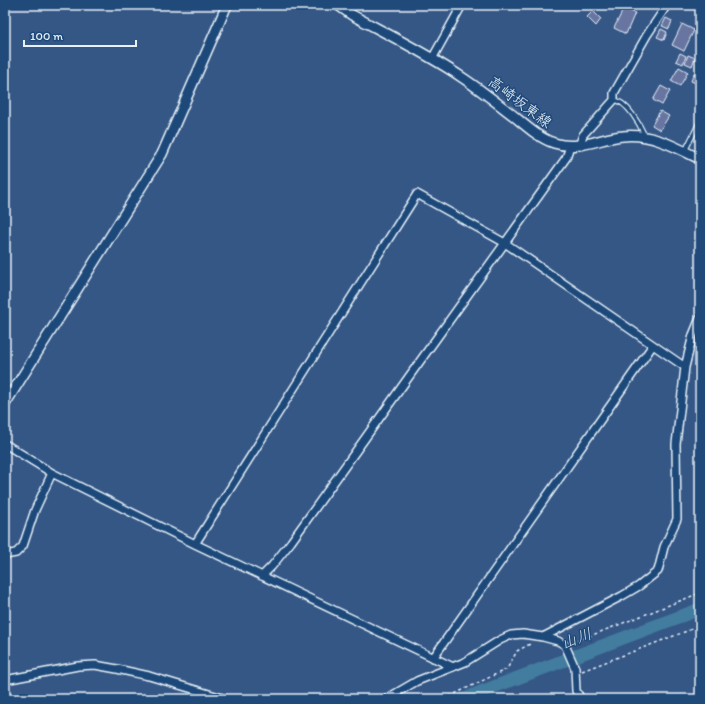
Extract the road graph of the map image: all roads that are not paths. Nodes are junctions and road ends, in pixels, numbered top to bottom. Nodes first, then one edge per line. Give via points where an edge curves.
1 (227, 5) edge
2 (338, 5) edge
3 (462, 5) edge
4 (667, 5) edge
5 (697, 5) edge
6 (700, 7) edge
7 (432, 59) junction
8 (614, 100) junction
9 (700, 121) edge
10 (646, 137) junction
11 (574, 146) junction
12 (685, 152) junction
13 (700, 159) edge
14 (505, 243) junction
15 (700, 318) edge
16 (653, 346) junction
17 (685, 367) junction
18 (5, 404) edge
19 (5, 444) edge
20 (52, 473) junction
21 (195, 544) junction
22 (5, 555) edge
23 (262, 576) junction
24 (543, 637) junction
25 (433, 658) junction
26 (453, 667) junction
27 (5, 680) edge
28 (226, 699) edge
29 (386, 699) edge
30 (581, 699) edge

1 - 18 street via 162,154
2 - 7 street, 高崎坂東線
3 - 7 street
4 - 8 street via 614,93
5 - 6 street
7 - 11 street, 高崎坂東線 via 484,93 538,135 553,142
8 - 10 lane via 621,102 636,119
8 - 11 street
9 - 12 lane
10 - 11 street, 高崎坂東線 via 623,136
10 - 12 street, 高崎坂東線
11 - 14 street
12 - 13 street, 高崎坂東線
14 - 16 street
14 - 21 street via 417,194
14 - 23 street via 291,542
15 - 17 street
16 - 17 street
16 - 25 street
17 - 24 street via 676,444 677,519 664,547 658,571 622,596
19 - 20 street
20 - 21 street
20 - 22 street via 35,510 23,546 16,553
21 - 23 street
23 - 25 street
24 - 26 street via 529,634 512,635
24 - 30 street via 565,646 576,671 576,691
25 - 26 street
26 - 29 street via 417,681
27 - 28 street via 94,665 149,676

